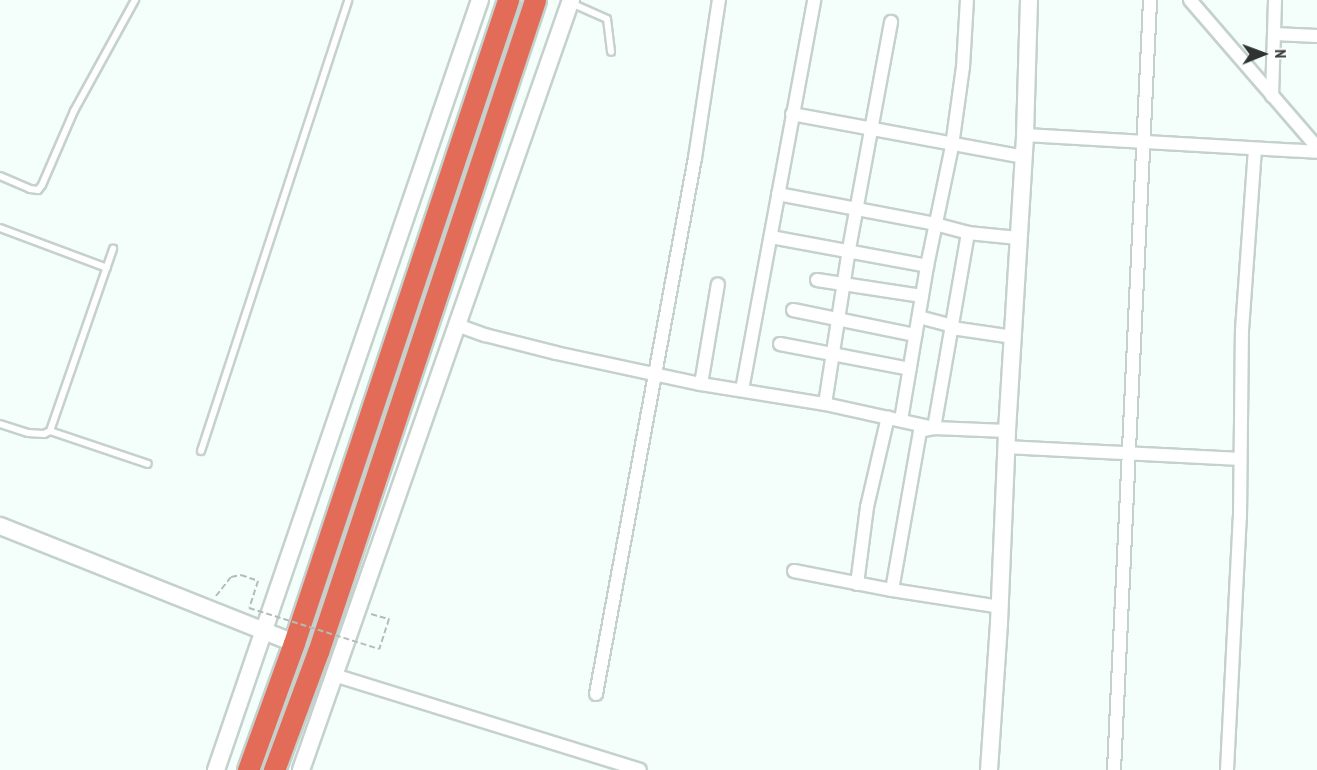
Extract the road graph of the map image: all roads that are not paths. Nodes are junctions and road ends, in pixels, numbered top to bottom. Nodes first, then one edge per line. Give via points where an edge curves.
1 (135, 0) edge
2 (348, 0) edge
3 (508, 0) edge
4 (535, 0) edge
5 (719, 0) edge
6 (814, 0) edge
7 (967, 0) edge
8 (1029, 0) edge
9 (1150, 0) edge
10 (1190, 0) edge
11 (1275, 0) edge
12 (571, 1) edge
13 (476, 2) edge
14 (891, 22) dead end
15 (1274, 34) junction
16 (1317, 36) edge
17 (610, 52) dead end
18 (1272, 96) junction
19 (792, 114) junction
20 (872, 128) junction
21 (1025, 135) junction
22 (1143, 140) junction
23 (952, 146) junction
24 (1317, 147) edge
25 (1255, 148) junction
26 (1317, 152) edge
27 (1024, 157) junction
28 (0, 176) edge
29 (778, 194) junction
30 (858, 208) junction
31 (935, 224) junction
32 (0, 228) edge
33 (968, 233) junction
34 (771, 237) junction
35 (1018, 238) junction
36 (113, 249) dead end
37 (849, 249) junction
38 (927, 266) junction
39 (107, 268) junction
40 (817, 280) dead end
41 (718, 284) dead end
42 (844, 284) junction
43 (922, 296) junction
44 (793, 310) dead end
45 (919, 317) junction
46 (839, 319) junction
47 (457, 325) junction
48 (952, 327) junction
49 (915, 334) junction
50 (1012, 337) junction
51 (780, 345) dead end
52 (834, 353) junction
53 (910, 369) junction
54 (654, 374) junction
55 (701, 384) junction
56 (742, 390) junction
57 (825, 405) junction
58 (888, 417) junction
59 (901, 420) junction
60 (0, 424) edge
61 (934, 428) junction
62 (50, 431) junction
63 (1007, 439) junction
64 (201, 451) dead end
65 (1129, 454) junction
66 (1240, 459) junction
67 (148, 464) dead end
68 (0, 526) edge
69 (794, 571) dead end
70 (857, 584) junction
71 (892, 590) junction
72 (1000, 607) junction
73 (265, 632) junction
74 (294, 643) junction
75 (334, 675) junction
76 (596, 694) dead end
77 (216, 770) edge
78 (248, 770) edge
79 (274, 770) edge
80 (301, 770) edge
81 (640, 770) edge
82 (989, 770) edge
83 (1114, 770) edge
84 (1227, 770) edge

1 - 28 lane via 74,111 42,185 38,190 30,189
2 - 64 lane
3 - 74 highway
4 - 79 highway via 318,652
5 - 54 street via 695,158
6 - 19 street
7 - 23 street
8 - 21 main road
9 - 22 street
10 - 18 street
11 - 15 street
12 - 17 lane via 607,19
12 - 47 main road
13 - 73 main road
14 - 20 street
15 - 16 street
15 - 18 street
18 - 24 street
19 - 20 street
19 - 29 street
20 - 23 street
20 - 30 street
21 - 22 street
21 - 27 main road
22 - 25 street
22 - 65 street
23 - 27 street
23 - 31 street
25 - 26 street
25 - 66 street via 1242,330
27 - 35 main road
29 - 30 street
29 - 34 street
30 - 31 street
30 - 37 street
31 - 33 street
31 - 38 street
32 - 39 lane
33 - 35 street
33 - 48 street
34 - 37 street
34 - 56 street
35 - 50 main road
36 - 39 lane
37 - 38 street
37 - 42 street
38 - 43 street
39 - 62 lane
40 - 42 street
41 - 55 street
42 - 43 street
42 - 46 street
43 - 45 street
44 - 46 street
45 - 48 street
45 - 49 street
46 - 49 street
46 - 52 street
47 - 54 street via 556,353
47 - 75 main road
48 - 50 street
48 - 61 street
49 - 53 street
50 - 63 main road
51 - 52 street
52 - 53 street
52 - 57 street
53 - 59 street
54 - 55 street
54 - 76 street
55 - 56 street
56 - 57 street
57 - 58 street
58 - 59 street
58 - 70 street via 867,507
59 - 61 street
60 - 62 lane via 28,433
61 - 63 street
61 - 71 street via 920,431
62 - 67 lane
63 - 65 street
63 - 72 main road
65 - 66 street
65 - 83 street
66 - 84 street
68 - 73 main road
69 - 70 street
70 - 71 street
71 - 72 street
72 - 82 main road
73 - 74 main road
73 - 77 main road
74 - 78 highway
75 - 80 main road
75 - 81 street

